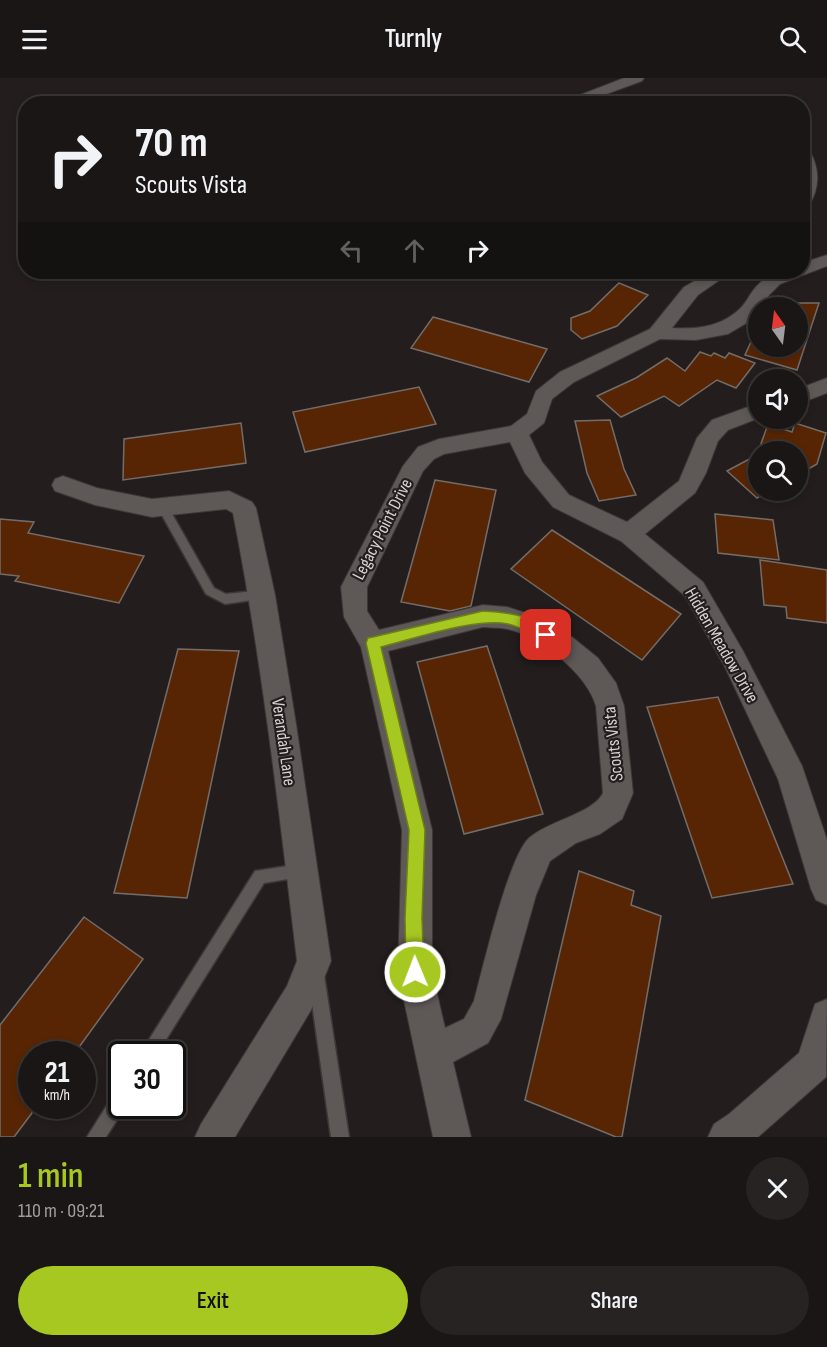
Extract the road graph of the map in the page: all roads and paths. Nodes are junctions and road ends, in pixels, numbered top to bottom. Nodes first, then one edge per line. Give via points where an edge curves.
1 (637, 78) edge
2 (586, 96) edge
3 (827, 260) edge
4 (810, 267) edge
5 (711, 279) edge
6 (778, 279) edge
7 (657, 333) junction
8 (827, 385) edge
9 (808, 393) edge
10 (748, 414) edge
11 (517, 434) junction
12 (63, 485) dead end
13 (163, 508) junction
14 (629, 534) junction
15 (262, 595) junction
16 (373, 643) junction
17 (302, 871) junction
18 (827, 889) edge
19 (314, 961) junction
20 (827, 1016) edge
21 (156, 1041) edge
22 (434, 1053) junction
23 (108, 1119) edge
24 (96, 1137) edge
25 (214, 1137) edge
26 (340, 1137) edge
27 (452, 1137) edge
28 (727, 1137) edge

1 - 2 street
3 - 4 street
5 - 7 street via 691,291
6 - 7 street via 763,289 753,307 735,324 691,336
7 - 11 street via 567,377 543,396 536,418
8 - 9 street
10 - 14 street via 720,425 708,438 687,488
11 - 14 street, Hidden Meadow Drive via 533,466 561,501
11 - 16 street, Legacy Point Drive via 439,447 426,453 414,466 354,586 352,607 357,623
12 - 13 street, Verandah Lane
13 - 15 lane via 210,591 225,599
13 - 15 street, Verandah Lane via 229,500 244,508
14 - 18 street, Hidden Meadow Drive via 694,589 734,659 792,776
15 - 17 street, Verandah Lane
16 - 22 street, Legacy Point Drive via 417,830 415,972
16 - 22 street, Scouts Vista via 483,616 507,618 529,625 589,666 610,706 618,793 611,809 539,850 520,895 489,1007 476,1031
17 - 19 street, Verandah Lane
17 - 21 lane via 260,876
19 - 25 street, Verandah Lane via 299,998
19 - 26 lane
20 - 28 street via 813,1064
22 - 27 street, Legacy Point Drive
23 - 24 lane

